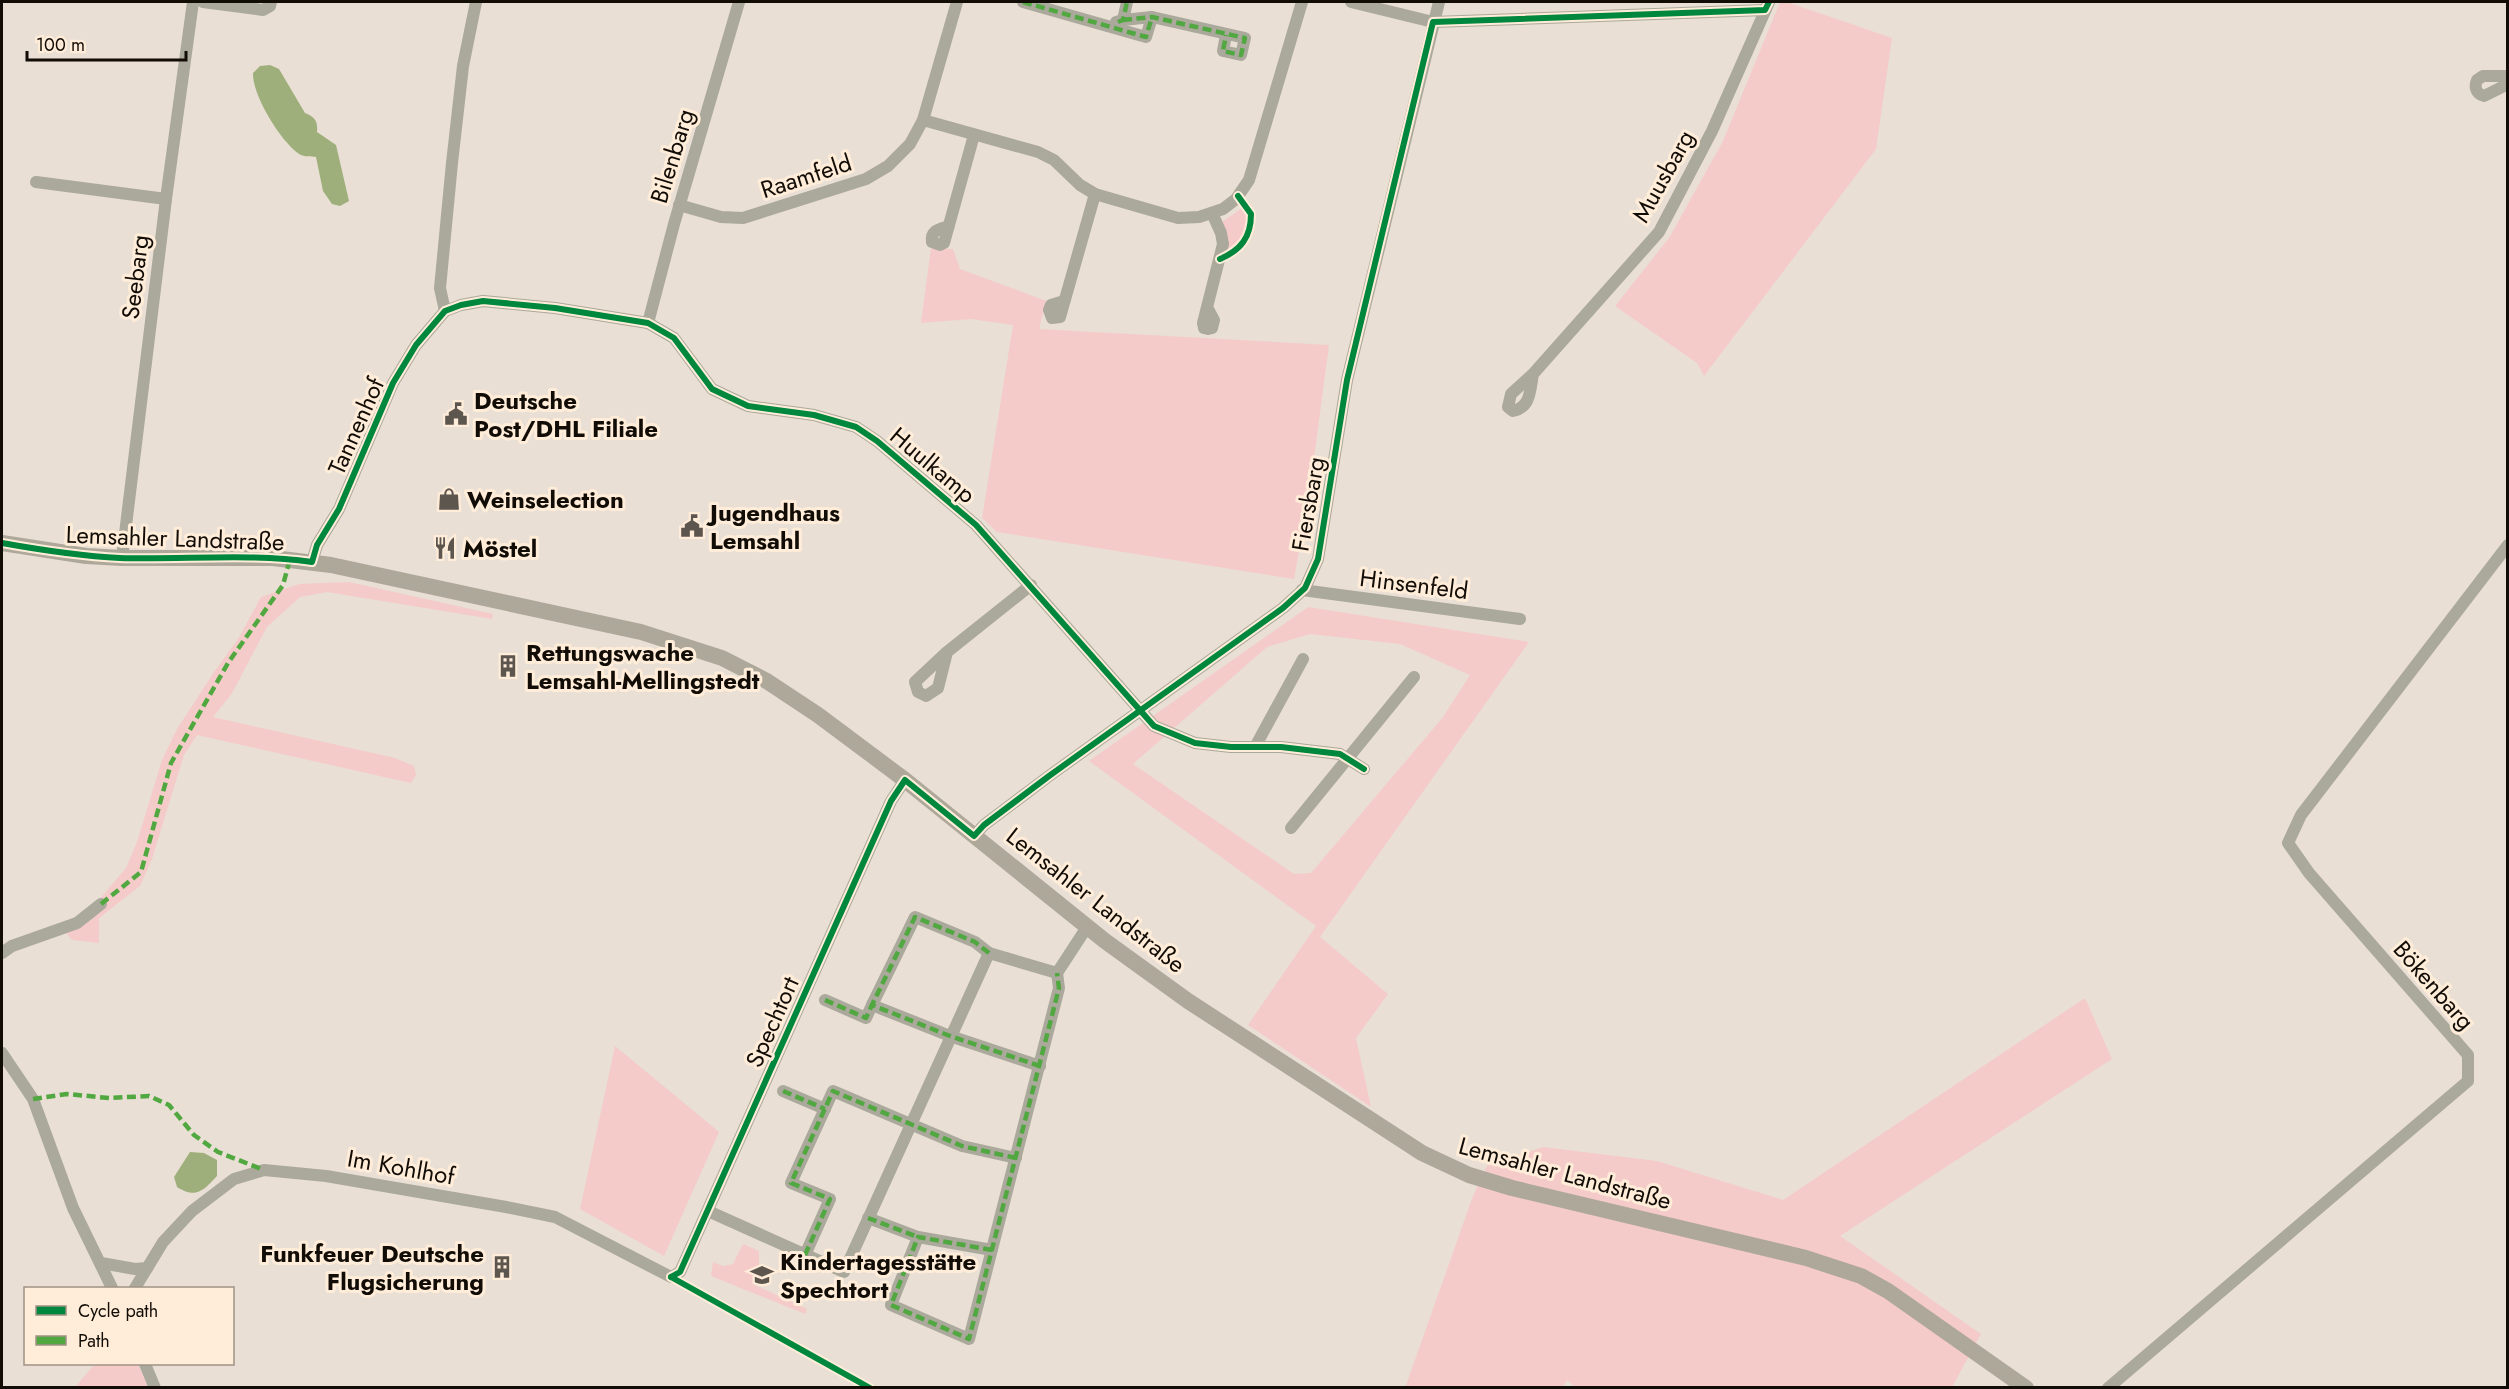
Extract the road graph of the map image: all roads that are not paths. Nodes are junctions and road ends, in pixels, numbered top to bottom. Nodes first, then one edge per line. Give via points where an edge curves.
1 (193, 2) edge
2 (203, 2) edge
3 (271, 2) edge
4 (476, 2) edge
5 (739, 2) edge
6 (957, 2) edge
7 (1023, 2) edge
8 (1127, 2) edge
9 (1302, 2) edge
10 (1351, 2) edge
11 (1439, 2) edge
12 (231, 3) edge
13 (1767, 6) edge
14 (1152, 17) junction
15 (1123, 20) junction
16 (1434, 22) junction
17 (1110, 25) junction
18 (1226, 35) dead end
19 (2508, 76) edge
20 (2508, 84) edge
21 (923, 120) junction
22 (974, 135) junction
23 (36, 182) dead end
24 (1095, 194) junction
25 (166, 199) junction
26 (679, 205) junction
27 (1212, 213) junction
28 (949, 226) dead end
29 (1064, 301) dead end
30 (1207, 307) dead end
31 (445, 311) junction
32 (648, 323) junction
33 (1533, 374) dead end
34 (2, 543) edge
35 (2508, 545) edge
36 (122, 558) junction
37 (312, 562) junction
38 (1030, 585) junction
39 (1302, 590) junction
40 (1520, 619) dead end
41 (947, 651) dead end
42 (1303, 659) dead end
43 (1414, 677) dead end
44 (1139, 710) junction
45 (1255, 747) junction
46 (1349, 758) junction
47 (1364, 769) dead end
48 (905, 780) junction
49 (1292, 828) dead end
50 (974, 836) junction
51 (101, 904) dead end
52 (1087, 927) junction
53 (2, 953) edge
54 (989, 953) junction
55 (1057, 974) junction
56 (825, 1000) dead end
57 (872, 1005) junction
58 (950, 1036) junction
59 (2, 1053) edge
60 (1040, 1066) junction
61 (783, 1091) dead end
62 (825, 1109) junction
63 (910, 1125) junction
64 (1016, 1158) junction
65 (708, 1211) junction
66 (868, 1218) junction
67 (918, 1237) junction
68 (992, 1250) junction
69 (805, 1255) junction
70 (101, 1263) junction
71 (147, 1268) junction
72 (671, 1277) joint
73 (112, 1287) edge
74 (136, 1287) edge
75 (145, 1365) edge
76 (155, 1388) edge
77 (2026, 1388) edge
78 (2108, 1388) edge

1 - 25 street, Seebarg
2 - 12 street
3 - 12 street via 263,10
4 - 31 street via 463,66 451,175 440,288
5 - 26 street, Bilenbarg
6 - 21 street, Raamfeld
7 - 17 street
8 - 15 street
9 - 27 street via 1249,180 1236,199
10 - 16 street
11 - 16 street, Fiersbarg
13 - 16 street
13 - 33 street, Muusbarg via 1712,131 1659,232
14 - 15 street
14 - 17 street via 1146,37
14 - 18 street
15 - 17 street
16 - 39 street, Fiersbarg via 1347,380 1322,542 1314,571
19 - 20 street via 2483,76 2475,86 2484,96
21 - 22 street
21 - 26 street, Raamfeld via 903,152 866,179 743,218 721,218
22 - 24 street via 1046,155
22 - 28 street
23 - 25 street
24 - 27 street via 1178,218
24 - 29 street
25 - 36 street, Seebarg
26 - 32 street, Bilenbarg
27 - 30 street via 1223,244
31 - 32 street, Huulkamp via 483,301
31 - 37 street, Tannenhof via 416,345 393,383 339,509 316,545
32 - 38 street, Huulkamp via 674,338 712,389 748,406 814,415 856,427 877,441 964,513
34 - 36 main road, Lemsahler Landstraße
35 - 78 street, Bökenbarg via 2301,815 2288,843 2309,873 2468,1055 2468,1081
36 - 37 main road, Lemsahler Landstraße via 273,558
37 - 48 main road, Lemsahler Landstraße via 641,632 698,649 742,667 784,692
38 - 41 street
38 - 44 street, Huulkamp
39 - 40 street, Hinsenfeld
39 - 44 street, Fiersbarg via 1283,608
42 - 45 street
43 - 46 street
44 - 45 street, Huulkamp via 1154,726 1195,743
44 - 50 street, Fiersbarg
45 - 46 street, Huulkamp via 1320,750
46 - 47 street
46 - 49 street
48 - 50 main road, Lemsahler Landstraße
48 - 65 street, Spechtort via 891,801
50 - 52 main road, Lemsahler Landstraße
51 - 53 street via 77,923
52 - 55 street
52 - 77 main road, Lemsahler Landstraße via 1188,1001 1445,1166 1512,1188 1806,1258 1861,1276
54 - 55 street
54 - 57 street via 975,942 915,917
54 - 58 street
55 - 60 street via 1059,988
56 - 57 street via 866,1018
57 - 58 street
58 - 60 street
58 - 63 street
59 - 70 street via 33,1100 73,1208
60 - 64 street
61 - 62 street
62 - 63 street via 833,1091
62 - 69 street via 791,1182 830,1199
63 - 64 street via 962,1146
63 - 66 street
64 - 68 street
65 - 69 street
65 - 72 street, Spechtort via 680,1272
66 - 67 street
66 - 69 street via 844,1272
67 - 68 street
67 - 68 street via 891,1305 969,1339
70 - 71 street
70 - 73 street
71 - 72 street, Im Kohlhof via 163,1242 192,1211 234,1179 264,1170 337,1178 555,1217
71 - 74 street, Im Kohlhof
75 - 76 street

